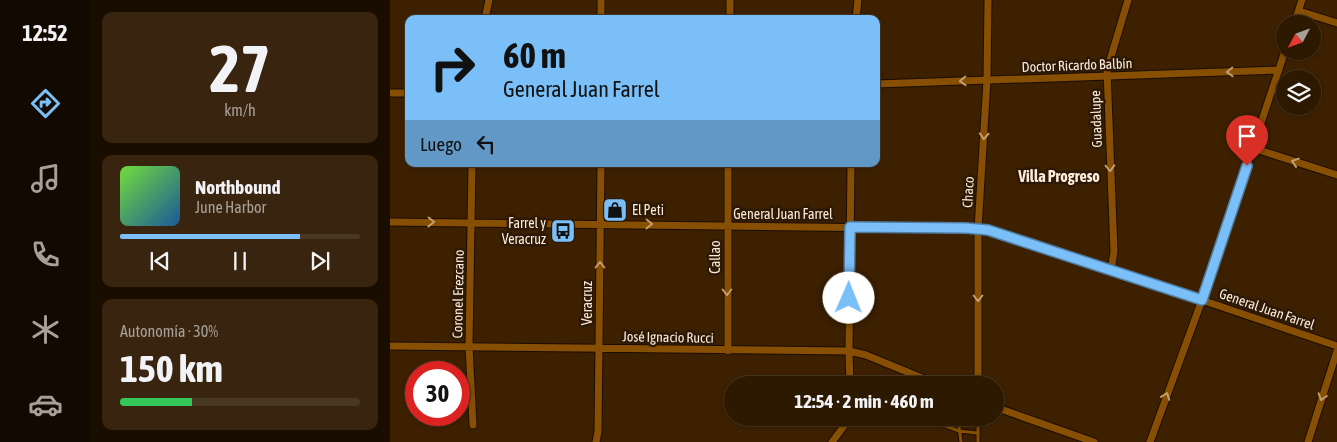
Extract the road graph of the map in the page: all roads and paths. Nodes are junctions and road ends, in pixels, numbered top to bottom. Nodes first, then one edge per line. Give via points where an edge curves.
1 (488, 0) edge
2 (601, 0) edge
3 (730, 0) edge
4 (858, 0) edge
5 (988, 0) edge
6 (1128, 0) edge
7 (1302, 0) edge
8 (1299, 11) junction
9 (486, 15) edge
10 (601, 15) edge
11 (730, 15) edge
12 (856, 15) edge
13 (1297, 15) edge
14 (1337, 23) edge
15 (1282, 60) edge
16 (1276, 70) edge
17 (1279, 70) edge
18 (1106, 78) junction
19 (1276, 79) edge
20 (987, 80) junction
21 (880, 84) edge
22 (390, 93) edge
23 (405, 93) edge
24 (1253, 148) junction
25 (472, 167) edge
26 (601, 167) edge
27 (728, 167) edge
28 (851, 167) edge
29 (1337, 176) edge
30 (390, 222) edge
31 (471, 223) junction
32 (600, 224) junction
33 (727, 226) junction
34 (850, 227) junction
35 (978, 229) junction
36 (1111, 270) junction
37 (1202, 300) junction
38 (390, 346) edge
39 (469, 346) junction
40 (1337, 346) edge
41 (600, 349) junction
42 (728, 350) junction
43 (849, 351) junction
44 (1337, 351) edge
45 (909, 373) junction
46 (850, 376) edge
47 (908, 376) edge
48 (916, 376) edge
49 (978, 376) edge
50 (1004, 410) edge
51 (473, 425) dead end
52 (844, 426) edge
53 (946, 426) edge
54 (959, 426) edge
55 (977, 426) edge
56 (959, 431) junction
57 (977, 433) junction
58 (596, 442) edge
59 (832, 442) edge
60 (961, 442) edge
61 (978, 442) edge
62 (1094, 442) edge
63 (1150, 442) edge
64 (1308, 442) edge

1 - 9 street
2 - 10 street
3 - 11 street
4 - 12 street
5 - 20 street, Chaco
6 - 18 street, Guadalupe
7 - 8 street
8 - 13 street
8 - 14 street
15 - 17 street
16 -> 18 street, Doctor Ricardo Balbín
18 - 20 street, Doctor Ricardo Balbín
18 -> 36 street, Guadalupe via 1114,252
19 - 24 street
20 -> 21 street, Doctor Ricardo Balbín
20 -> 35 street, Chaco
22 - 23 street
29 -> 24 street
24 - 37 street
25 - 31 street, Coronel Erezcano
26 - 32 street, Veracruz
27 - 33 street, Callao
28 - 34 street
30 -> 31 street, General Juan Farrel
31 - 32 street, General Juan Farrel
31 - 39 street, Coronel Erezcano
32 -> 33 street, General Juan Farrel
41 -> 32 street, Veracruz
33 - 34 street, General Juan Farrel
33 -> 42 street, Callao
34 - 35 street, General Juan Farrel
34 - 43 street
35 - 36 street, General Juan Farrel
35 -> 49 street, Chaco
36 - 37 street, General Juan Farrel
37 - 40 street, General Juan Farrel
63 -> 37 street
38 - 39 street, José Ignacio Rucci
39 - 41 street, José Ignacio Rucci
39 - 51 street, Coronel Erezcano
41 - 42 street, José Ignacio Rucci
41 - 58 street, Veracruz
42 - 43 street, José Ignacio Rucci
43 - 45 street, José Ignacio Rucci
43 - 46 street
44 -> 64 street
45 - 47 lane
45 - 48 street, José Ignacio Rucci
50 - 62 street
52 - 59 street
53 - 56 lane
54 - 56 lane
55 - 57 lane
56 - 57 lane
56 - 60 lane
57 - 61 lane

